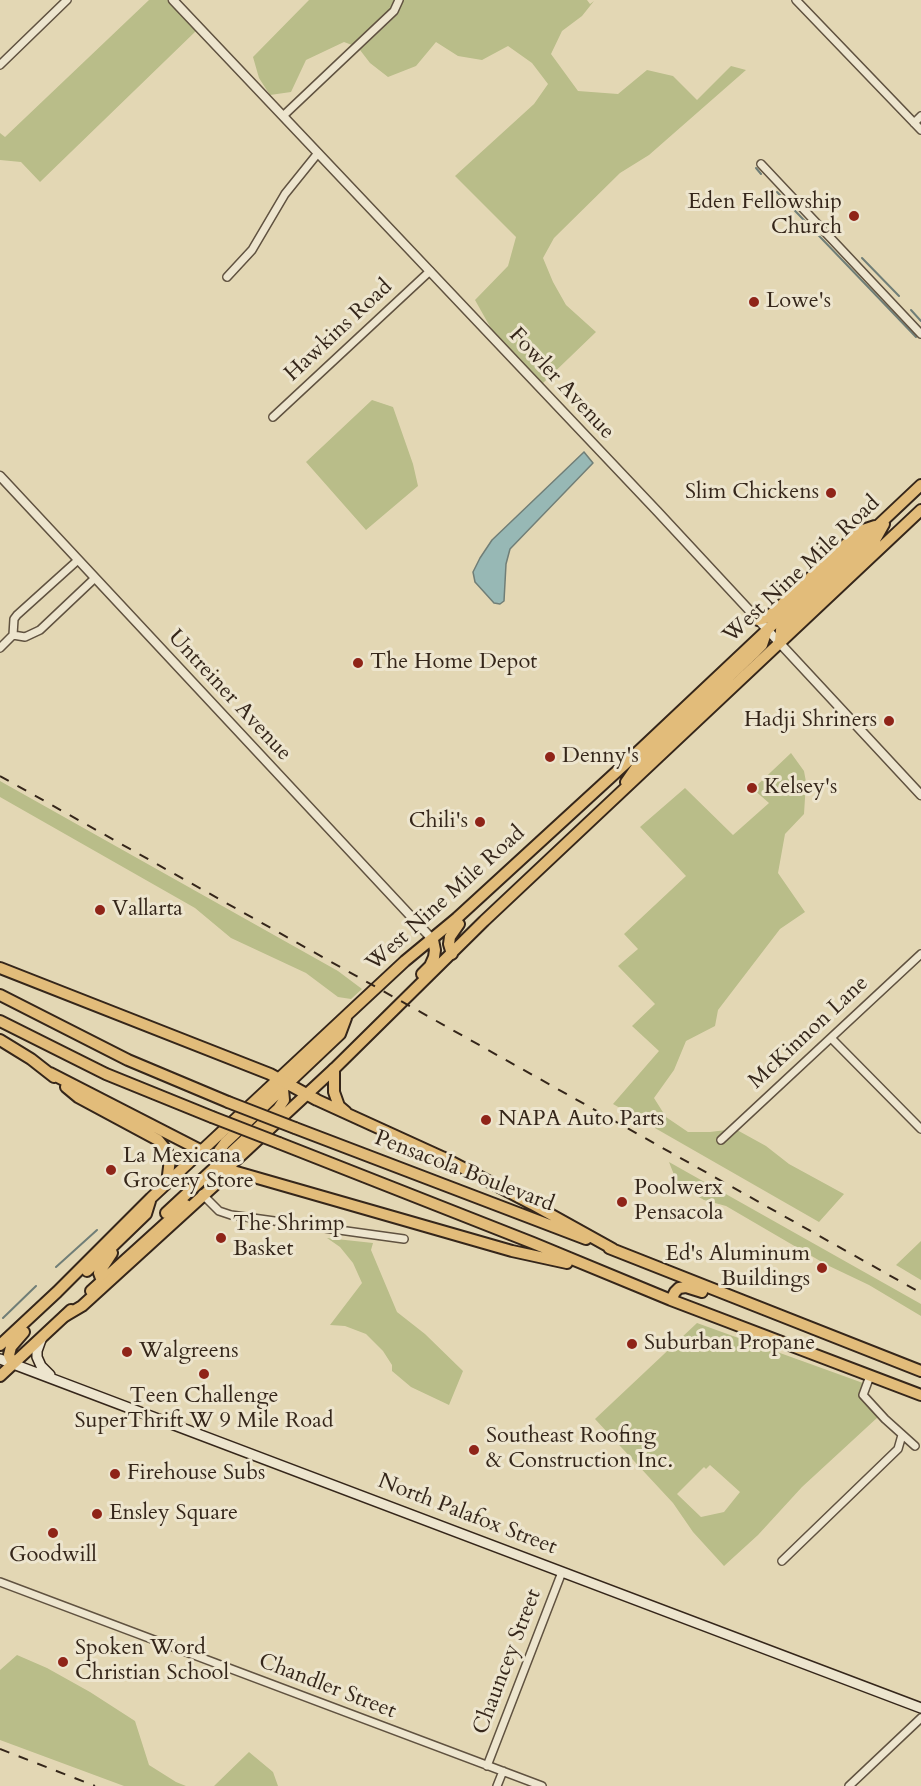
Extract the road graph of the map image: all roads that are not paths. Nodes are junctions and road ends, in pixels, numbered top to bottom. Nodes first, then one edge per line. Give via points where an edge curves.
1 (67, 0) edge
2 (173, 0) edge
3 (399, 0) edge
4 (796, 0) edge
5 (0, 65) edge
6 (283, 116) junction
7 (921, 116) edge
8 (914, 123) junction
9 (921, 130) edge
10 (318, 153) junction
11 (761, 164) dead end
12 (430, 270) junction
13 (227, 277) dead end
14 (921, 334) edge
15 (273, 417) dead end
16 (0, 476) edge
17 (921, 485) edge
18 (921, 510) edge
19 (890, 514) junction
20 (878, 525) junction
21 (78, 560) junction
22 (96, 579) junction
23 (758, 620) junction
24 (767, 629) junction
25 (13, 635) junction
26 (780, 642) junction
27 (0, 648) edge
28 (921, 795) edge
29 (611, 802) junction
30 (505, 874) junction
31 (433, 940) junction
32 (452, 954) junction
33 (921, 954) edge
34 (0, 968) edge
35 (0, 995) edge
36 (408, 996) junction
37 (0, 1021) edge
38 (831, 1038) junction
39 (0, 1040) edge
40 (334, 1069) junction
41 (50, 1073) junction
42 (282, 1084) junction
43 (306, 1095) junction
44 (351, 1116) junction
45 (920, 1127) edge
46 (722, 1140) dead end
47 (202, 1152) junction
48 (222, 1165) junction
49 (246, 1176) junction
50 (167, 1183) junction
51 (201, 1194) junction
52 (151, 1198) junction
53 (124, 1235) junction
54 (404, 1239) dead end
55 (613, 1249) junction
56 (593, 1268) junction
57 (114, 1269) junction
58 (102, 1281) junction
59 (671, 1300) junction
60 (762, 1309) junction
61 (65, 1316) junction
62 (42, 1337) junction
63 (0, 1345) edge
64 (0, 1359) edge
65 (13, 1364) junction
66 (921, 1371) edge
67 (0, 1376) edge
68 (870, 1376) junction
69 (54, 1379) junction
70 (918, 1393) edge
71 (902, 1435) junction
72 (915, 1446) dead end
73 (782, 1561) dead end
74 (562, 1572) junction
75 (0, 1582) edge
76 (921, 1708) edge
77 (921, 1718) edge
78 (487, 1766) junction
79 (503, 1771) junction
80 (497, 1786) edge
81 (542, 1786) edge
82 (849, 1786) edge

1 - 5 street
2 - 6 street, Fowler Avenue
3 - 6 street via 383,22
4 - 8 street
6 - 10 street, Fowler Avenue
7 - 8 street
8 - 9 street
10 - 12 street, Fowler Avenue
10 - 13 street via 285,194 252,250
11 - 14 street
12 - 15 street, Hawkins Road
12 - 23 street, Fowler Avenue
16 - 21 street, Untreiner Avenue
17 - 19 main road, West Nine Mile Road
18 - 26 main road, West Nine Mile Road
19 - 20 main road, West Nine Mile Road
19 - 26 main road via 875,540 787,623 781,630
20 - 23 main road via 860,531 775,611
20 - 24 main road, West Nine Mile Road
21 - 22 street, Untreiner Avenue
21 - 25 street via 17,615
22 - 25 street via 40,630 25,637
22 - 31 street, Untreiner Avenue
23 - 24 street, Fowler Avenue
24 - 26 street, Fowler Avenue
24 - 29 main road via 762,645 642,759
24 - 30 main road, West Nine Mile Road
25 - 27 street
26 - 28 street, Fowler Avenue
26 - 29 main road, West Nine Mile Road
29 - 32 main road, West Nine Mile Road
30 - 31 main road, West Nine Mile Road
30 - 32 main road via 501,886 452,931
31 - 36 main road via 435,950 430,966 414,981
31 - 42 main road, West Nine Mile Road via 347,1015 340,1034
32 - 36 main road, West Nine Mile Road
33 - 38 street, McKinnon Lane
34 - 42 main road via 270,1074
35 - 55 main road, Pensacola Boulevard, bridge via 118,1056 228,1102
36 - 40 main road, West Nine Mile Road
37 - 56 main road, Pensacola Boulevard, bridge via 106,1074
38 - 45 street
38 - 46 street, McKinnon Lane
39 - 41 main road
40 - 43 main road, West Nine Mile Road
40 - 44 main road via 333,1085 339,1106
41 - 47 main road
41 - 50 main road via 78,1097 158,1140 170,1159
42 - 43 main road
42 - 47 main road
42 - 48 main road via 219,1151
43 - 44 main road
43 - 48 main road, West Nine Mile Road
44 - 55 main road via 452,1162
47 - 48 main road
47 - 50 main road
48 - 49 main road
48 - 51 main road, West Nine Mile Road
48 - 57 main road via 131,1245
49 - 51 main road via 227,1178
49 - 56 main road via 512,1251
50 - 52 main road
51 - 54 street via 219,1211 231,1215
51 - 57 main road, West Nine Mile Road
51 - 61 main road via 82,1305
52 - 53 main road via 146,1214
52 - 63 main road
53 - 58 main road via 99,1273
53 - 65 main road via 18,1338 9,1355
55 - 60 main road, Pensacola Boulevard
56 - 59 main road, Pensacola Boulevard
57 - 58 main road, West Nine Mile Road
58 - 61 main road, West Nine Mile Road
59 - 60 main road via 679,1288 686,1287 736,1306
59 - 68 main road, Pensacola Boulevard
60 - 66 main road, Pensacola Boulevard
61 - 62 main road, West Nine Mile Road
62 - 65 main road, West Nine Mile Road
62 - 69 main road via 38,1357
64 - 65 main road, North Palafox Street
65 - 67 main road, West Nine Mile Road
65 - 69 main road, North Palafox Street
68 - 70 main road, Pensacola Boulevard
68 - 71 street via 863,1395
69 - 74 main road, North Palafox Street
71 - 72 street
71 - 73 street via 898,1449
74 - 76 main road, North Palafox Street
74 - 78 street, Chauncey Street
75 - 78 street, Chandler Street
77 - 82 street
78 - 79 street, Chandler Street
79 - 80 street
79 - 81 street, Chandler Street

